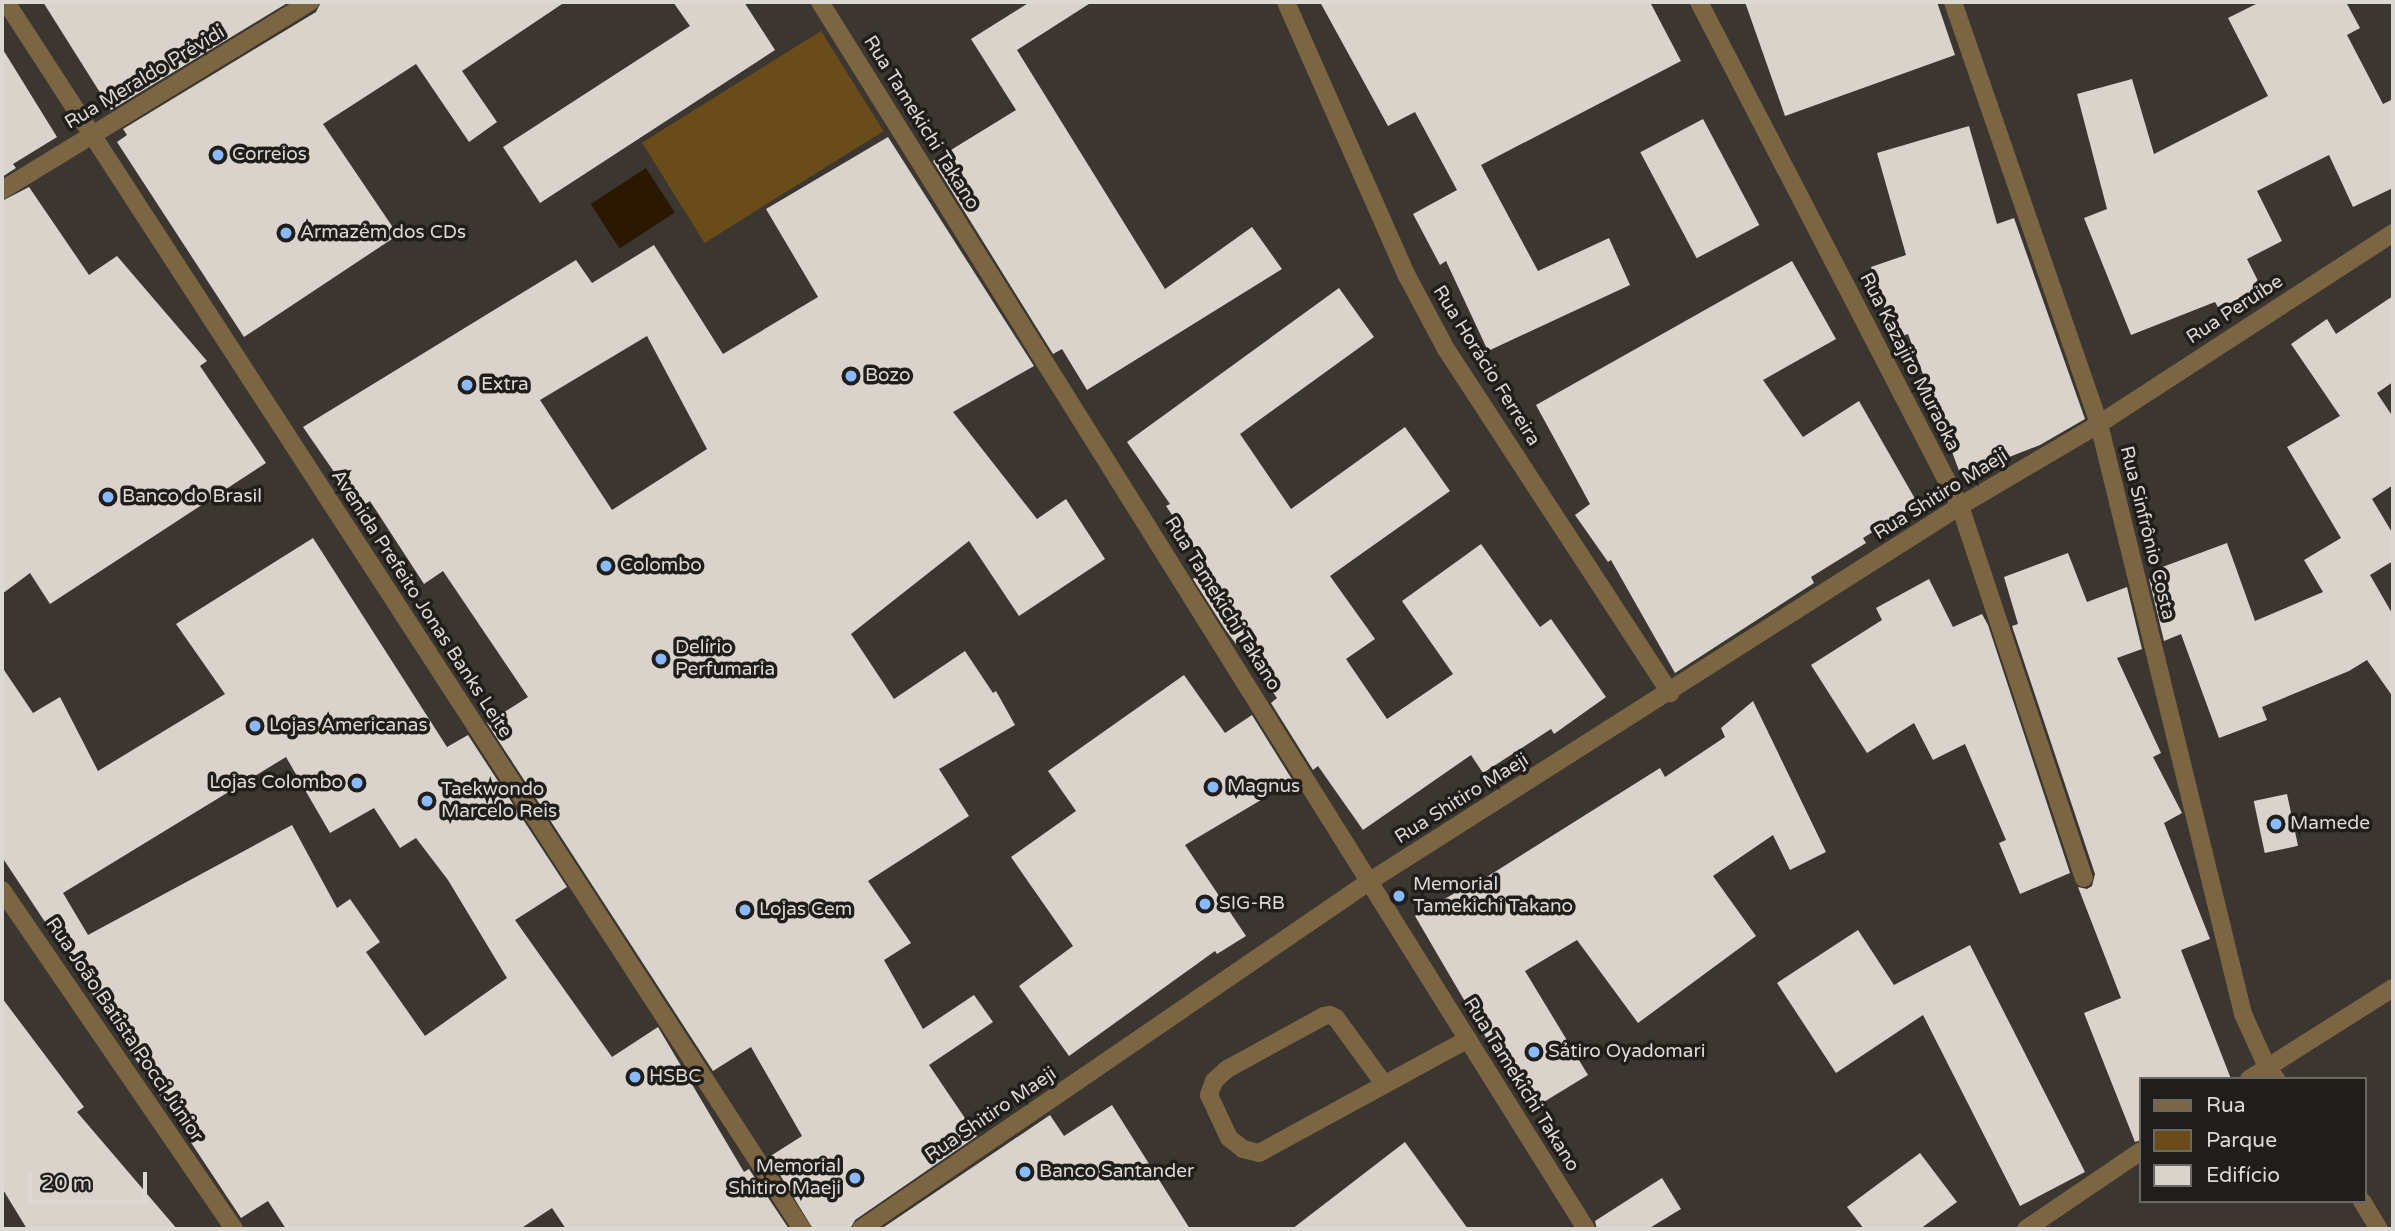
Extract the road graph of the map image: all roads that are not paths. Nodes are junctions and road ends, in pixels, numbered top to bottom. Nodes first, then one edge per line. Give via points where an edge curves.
1 (6, 2) edge
2 (310, 2) edge
3 (820, 2) edge
4 (1286, 2) edge
5 (1699, 2) edge
6 (1952, 2) edge
7 (91, 136) junction
8 (2, 190) edge
9 (2393, 233) edge
10 (2099, 424) junction
11 (1960, 506) junction
12 (1670, 693) junction
13 (2084, 878) dead end
14 (1370, 881) junction
15 (2, 890) edge
16 (2393, 988) edge
17 (1468, 1039) junction
18 (2272, 1073) edge
19 (1384, 1084) junction
20 (2140, 1152) edge
21 (2363, 1203) edge
22 (234, 1229) edge
23 (802, 1229) edge
24 (861, 1229) edge
25 (1586, 1229) edge
26 (2026, 1229) edge
27 (2379, 1229) edge

1 - 7 street, Avenida Prefeito Jonas Banks Leite
2 - 7 street, Rua Meraldo Prévidi
3 - 14 street, Rua Tamekichi Takano
4 - 12 street, Rua Horácio Ferreira via 1407,276 1446,349
5 - 11 street, Rua Kazajiro Muraoka
6 - 10 street, Rua Sinfrônio Costa
7 - 8 street, Rua Meraldo Prévidi
7 - 23 street, Avenida Prefeito Jonas Banks Leite
9 - 10 street, Rua Peruíbe
10 - 11 street, Rua Shitiro Maeji
10 - 18 street, Rua Sinfrônio Costa via 2243,1014
11 - 12 street, Rua Shitiro Maeji
11 - 13 street, Rua Kazajiro Muraoka
12 - 14 street, Rua Shitiro Maeji
14 - 17 street, Rua Tamekichi Takano
14 - 24 street, Rua Shitiro Maeji
15 - 22 street, Rua João Batista Pocci Júnior
16 - 18 street
17 - 19 street
17 - 25 street, Rua Tamekichi Takano
19 - 19 street via 1259,1153 1243,1149 1229,1138 1209,1095 1214,1081 1227,1069 1330,1015
20 - 26 street
21 - 27 street

